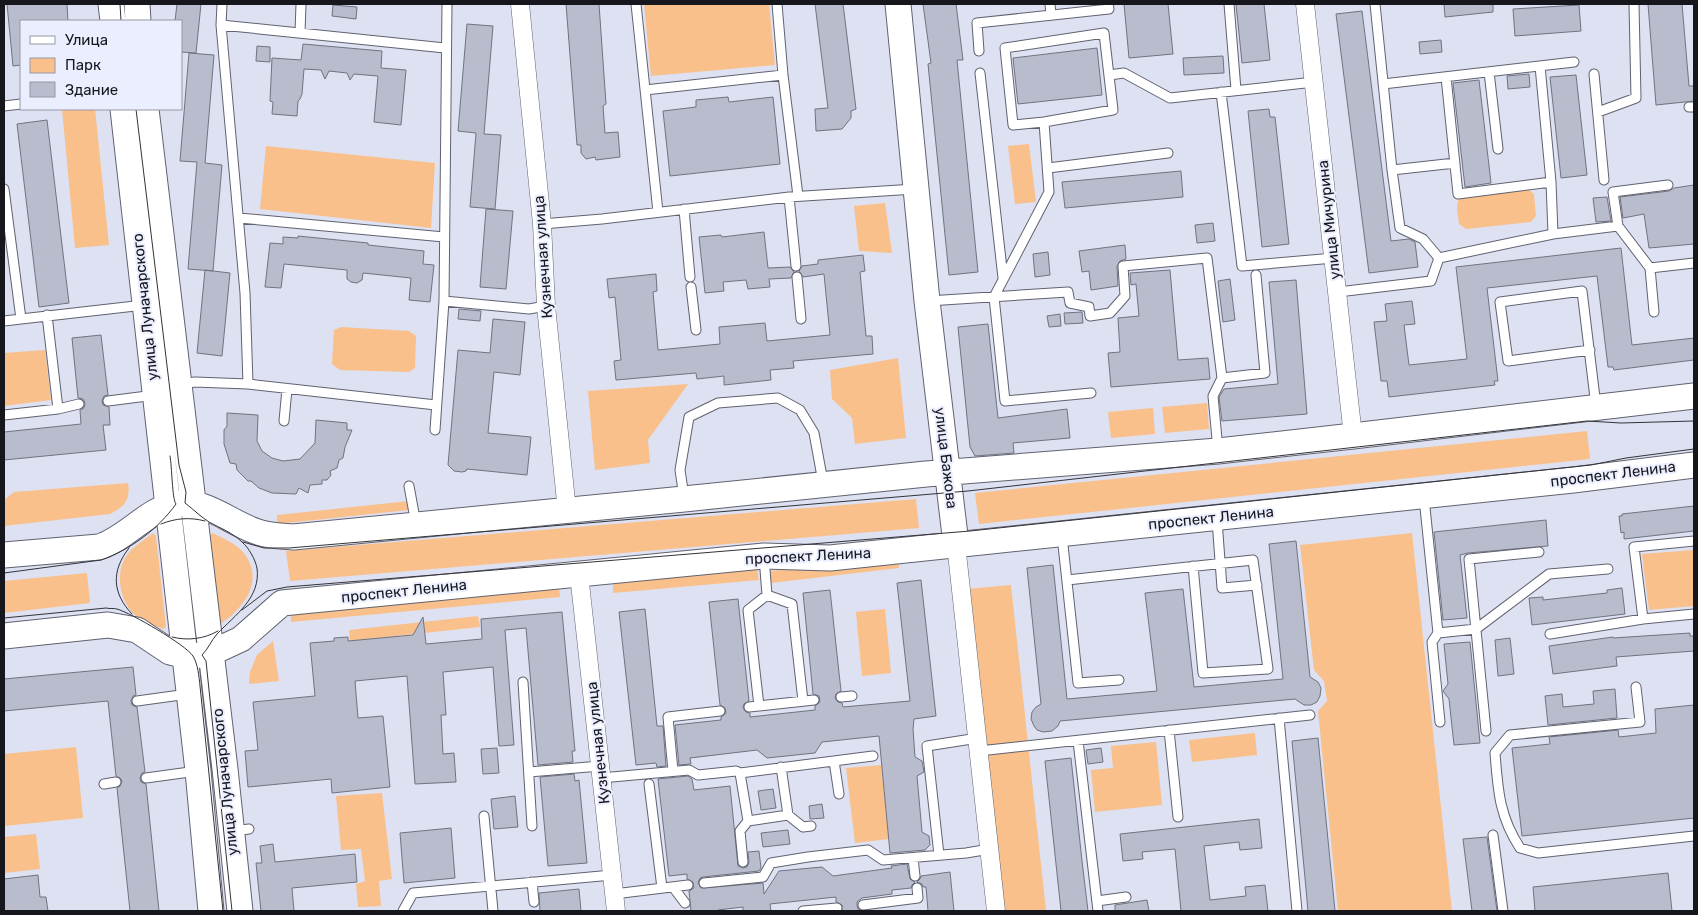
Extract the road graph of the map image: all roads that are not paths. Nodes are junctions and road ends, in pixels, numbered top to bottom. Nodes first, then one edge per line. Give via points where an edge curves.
1 (111, 4) edge
2 (137, 4) edge
3 (222, 4) edge
4 (301, 4) edge
5 (447, 4) edge
6 (520, 4) edge
7 (636, 4) edge
8 (777, 4) edge
9 (898, 4) edge
10 (1050, 4) edge
11 (1108, 4) edge
12 (1229, 4) edge
13 (1305, 4) edge
14 (1375, 4) edge
15 (1634, 4) edge
16 (1051, 15) junction
17 (113, 20) edge
18 (138, 20) edge
19 (221, 25) junction
20 (300, 33) junction
21 (445, 48) junction
22 (979, 51) dead end
23 (1574, 62) dead end
24 (1540, 66) junction
25 (1489, 72) junction
26 (980, 73) dead end
27 (1594, 74) dead end
28 (782, 75) junction
29 (1109, 75) junction
30 (1446, 77) junction
31 (1314, 82) junction
32 (1383, 84) junction
33 (645, 90) junction
34 (1236, 90) junction
35 (1221, 92) junction
36 (20, 104) edge
37 (4, 106) edge
38 (123, 110) edge
39 (146, 110) edge
40 (1598, 112) junction
41 (1044, 122) junction
42 (1498, 148) dead end
43 (1168, 153) dead end
44 (1455, 163) junction
45 (1048, 168) junction
46 (1392, 170) junction
47 (1604, 180) dead end
48 (1551, 182) junction
49 (1668, 186) dead end
50 (915, 188) junction
51 (4, 189) edge
52 (794, 196) junction
53 (684, 209) junction
54 (658, 212) junction
55 (239, 218) junction
56 (542, 224) junction
57 (1618, 226) junction
58 (1553, 234) junction
59 (444, 237) junction
60 (1334, 258) junction
61 (1440, 258) junction
62 (1694, 263) edge
63 (796, 266) dead end
64 (1650, 268) junction
65 (1256, 275) dead end
66 (690, 277) dead end
67 (797, 277) dead end
68 (1003, 278) junction
69 (691, 287) dead end
70 (1338, 292) junction
71 (994, 296) junction
72 (444, 301) junction
73 (927, 301) junction
74 (156, 303) junction
75 (546, 306) junction
76 (1654, 312) dead end
77 (47, 316) junction
78 (21, 319) junction
79 (801, 319) dead end
80 (4, 321) edge
81 (696, 330) dead end
82 (1590, 350) junction
83 (1222, 378) junction
84 (179, 384) junction
85 (248, 384) junction
86 (287, 389) junction
87 (1091, 393) dead end
88 (155, 395) junction
89 (1694, 396) edge
90 (108, 401) dead end
91 (79, 404) dead end
92 (436, 405) junction
93 (1596, 407) junction
94 (58, 409) junction
95 (4, 415) edge
96 (284, 421) dead end
97 (435, 430) dead end
98 (1354, 436) junction
99 (1218, 451) junction
100 (1694, 464) edge
101 (948, 472) junction
102 (823, 485) junction
103 (409, 486) dead end
104 (1424, 495) junction
105 (684, 500) junction
106 (193, 504) junction
107 (168, 506) junction
108 (567, 510) junction
109 (1217, 517) junction
110 (416, 524) junction
111 (1062, 533) junction
112 (1694, 541) edge
113 (956, 544) junction
114 (1539, 552) dead end
115 (4, 555) edge
116 (764, 556) junction
117 (1220, 564) junction
118 (1193, 566) junction
119 (1608, 569) dead end
120 (579, 574) junction
121 (1067, 580) junction
122 (1257, 585) junction
123 (767, 595) junction
124 (1694, 614) edge
125 (1643, 619) junction
126 (1476, 629) junction
127 (1438, 633) junction
128 (1550, 634) dead end
129 (4, 636) edge
130 (211, 653) junction
131 (184, 656) junction
132 (1119, 680) dead end
133 (523, 682) dead end
134 (1636, 687) dead end
135 (189, 694) junction
136 (852, 696) dead end
137 (842, 697) dead end
138 (814, 700) dead end
139 (137, 701) dead end
140 (803, 702) junction
141 (720, 711) dead end
142 (1310, 715) dead end
143 (1279, 718) junction
144 (1440, 722) dead end
145 (1169, 730) junction
146 (1486, 731) dead end
147 (1078, 741) junction
148 (979, 745) junction
149 (873, 756) dead end
150 (834, 761) junction
151 (781, 767) junction
152 (198, 771) junction
153 (672, 771) junction
154 (529, 772) junction
155 (601, 772) junction
156 (740, 773) junction
157 (146, 778) dead end
158 (116, 782) dead end
159 (104, 784) dead end
160 (649, 784) dead end
161 (839, 794) dead end
162 (788, 815) junction
163 (484, 816) dead end
164 (1178, 816) dead end
165 (748, 821) junction
166 (532, 826) dead end
167 (811, 826) dead end
168 (1494, 834) dead end
169 (1694, 836) edge
170 (990, 848) junction
171 (939, 856) junction
172 (913, 858) junction
173 (743, 862) dead end
174 (612, 876) junction
175 (915, 876) dead end
176 (532, 882) junction
177 (704, 883) dead end
178 (688, 885) dead end
179 (490, 886) junction
180 (673, 887) junction
181 (662, 888) junction
182 (916, 888) dead end
183 (1126, 897) dead end
184 (1097, 901) junction
185 (534, 902) dead end
186 (615, 903) edge
187 (685, 903) dead end
188 (863, 904) dead end
189 (837, 908) dead end
190 (822, 910) edge
191 (211, 911) edge
192 (240, 911) edge
193 (403, 911) edge
194 (493, 911) edge
195 (803, 911) edge
196 (996, 911) edge
197 (1098, 911) edge
198 (1297, 911) edge
199 (1503, 911) edge

1 - 17 main road
2 - 18 main road
3 - 19 lane
4 - 20 lane
5 - 21 lane
6 - 56 street, Кузнечная улица
7 - 33 lane
8 - 28 lane
9 - 50 main road, улица Бажова
10 - 16 lane
11 - 16 lane via 1109,9
12 - 34 lane
13 - 31 street, улица Мичурина
14 - 32 lane
15 - 40 lane via 1636,98
16 - 22 lane via 976,23
19 - 20 lane
19 - 55 lane
20 - 21 lane
21 - 59 lane
23 - 24 lane
24 - 25 lane
24 - 48 lane
25 - 30 lane
25 - 42 lane
26 - 68 lane
27 - 40 lane
28 - 33 lane
28 - 52 lane
29 - 35 lane via 1124,69 1170,98
29 - 41 lane via 1112,110
29 - 41 lane via 1104,33 1005,48 1013,125
30 - 32 lane
30 - 44 lane
31 - 34 lane
31 - 60 street, улица Мичурина
32 - 46 lane
33 - 54 lane
34 - 35 lane
35 - 60 lane via 1242,266
36 - 37 lane
38 - 74 main road, улица Луначарского
39 - 74 main road, улица Луначарского
40 - 47 lane
41 - 45 lane
43 - 45 lane
44 - 46 lane
44 - 48 lane via 1458,194
45 - 68 lane via 1049,192
46 - 61 lane via 1400,228 1423,239
48 - 58 lane
49 - 57 lane via 1613,192
50 - 52 lane
50 - 73 main road, улица Бажова
51 - 78 lane
52 - 53 lane
52 - 63 lane
53 - 54 lane
53 - 66 lane
54 - 56 lane
55 - 59 lane
55 - 85 lane
56 - 75 street, Кузнечная улица
57 - 58 lane
57 - 64 lane
58 - 61 lane
59 - 72 lane
60 - 70 street, улица Мичурина
61 - 70 lane via 1431,281
62 - 64 lane
64 - 76 lane
65 - 83 lane via 1265,373
67 - 79 lane
68 - 71 lane
69 - 81 lane
70 - 98 street, улица Мичурина
71 - 73 lane
71 - 83 lane via 1068,292 1070,303 1089,307 1090,316 1110,313 1126,296 1123,266 1207,258
71 - 87 lane via 1005,401
72 - 75 lane via 529,309
72 - 92 lane
73 - 101 main road, улица Бажова
74 - 77 lane
74 - 84 main road, улица Луначарского
74 - 88 main road, улица Луначарского
75 - 108 street, Кузнечная улица
77 - 78 lane
77 - 94 lane
78 - 80 lane
82 - 82 lane via 1582,291 1500,302 1508,361
82 - 93 lane
83 - 99 lane via 1213,396
84 - 85 lane
84 - 106 main road, улица Луначарского
85 - 86 lane
86 - 92 lane
86 - 96 lane
88 - 90 lane
88 - 107 main road, улица Луначарского
89 - 93 main road
91 - 94 lane
92 - 97 lane
93 - 98 main road
94 - 95 lane
98 - 99 main road
99 - 101 main road
100 - 104 main road, проспект Ленина
101 - 102 main road
101 - 113 main road, улица Бажова
102 - 105 main road
102 - 105 lane via 814,433 800,410 778,398 718,403 689,417 680,470
103 - 110 lane
104 - 109 main road, проспект Ленина
104 - 127 lane
105 - 108 main road
106 - 107 main road
106 - 110 main road via 213,510 256,532 275,536
106 - 130 main road, улица Луначарского
107 - 115 main road via 112,543 99,547
107 - 131 main road, улица Луначарского
108 - 110 main road
109 - 111 main road, проспект Ленина
109 - 117 lane
111 - 113 main road, проспект Ленина
111 - 121 lane
112 - 125 lane via 1634,547
113 - 116 main road, проспект Ленина via 830,558
113 - 148 street, улица Бажова
114 - 126 lane via 1469,558
116 - 120 main road, проспект Ленина
116 - 123 lane
117 - 118 lane
117 - 122 lane via 1253,560
117 - 122 lane via 1222,588
118 - 121 lane
118 - 122 lane via 1203,673 1268,669
119 - 126 lane via 1549,574
120 - 130 main road, проспект Ленина via 282,603 241,639
120 - 155 street, Кузнечная улица
121 - 132 lane via 1078,683
123 - 140 lane via 792,604
123 - 140 lane via 748,610 754,707
124 - 125 lane
125 - 128 lane
126 - 127 lane
126 - 146 lane
127 - 144 lane via 1432,642
129 - 131 main road, проспект Ленина via 108,625 137,630 170,652
130 - 131 main road, проспект Ленина
130 - 192 main road, улица Луначарского via 237,823
131 - 135 main road, улица Луначарского
133 - 154 lane
134 - 169 lane via 1640,722 1510,735 1495,754 1498,798 1511,834 1520,848 1538,853
135 - 139 lane
135 - 152 main road, улица Луначарского
136 - 137 lane
138 - 140 lane
141 - 153 lane via 668,717
142 - 143 lane
143 - 145 lane
143 - 198 lane
145 - 147 lane
145 - 164 lane
147 - 148 lane
147 - 184 lane
148 - 170 street, улица Бажова
148 - 171 lane via 927,746
149 - 150 lane
150 - 151 lane
150 - 161 lane
151 - 156 lane
151 - 162 lane
152 - 157 lane
152 - 191 main road, улица Луначарского
153 - 155 lane
153 - 156 lane via 689,770 698,775
154 - 155 lane
154 - 166 lane
155 - 174 street, Кузнечная улица
156 - 165 lane
158 - 159 lane
160 - 181 lane
162 - 165 lane
162 - 167 lane via 803,827
163 - 179 lane
165 - 173 lane via 740,831
168 - 199 lane
170 - 171 lane
170 - 196 street, улица Бажова
171 - 172 lane
172 - 175 lane
172 - 177 lane via 883,860 868,850 808,856 771,863 763,876
174 - 176 lane
174 - 186 street, Кузнечная улица
176 - 179 lane
176 - 185 lane
178 - 180 lane
179 - 193 lane via 414,893
179 - 194 lane
180 - 181 lane
180 - 187 lane
181 - 186 lane
182 - 188 lane via 918,898
183 - 184 lane
184 - 197 lane
189 - 190 lane
190 - 195 lane

